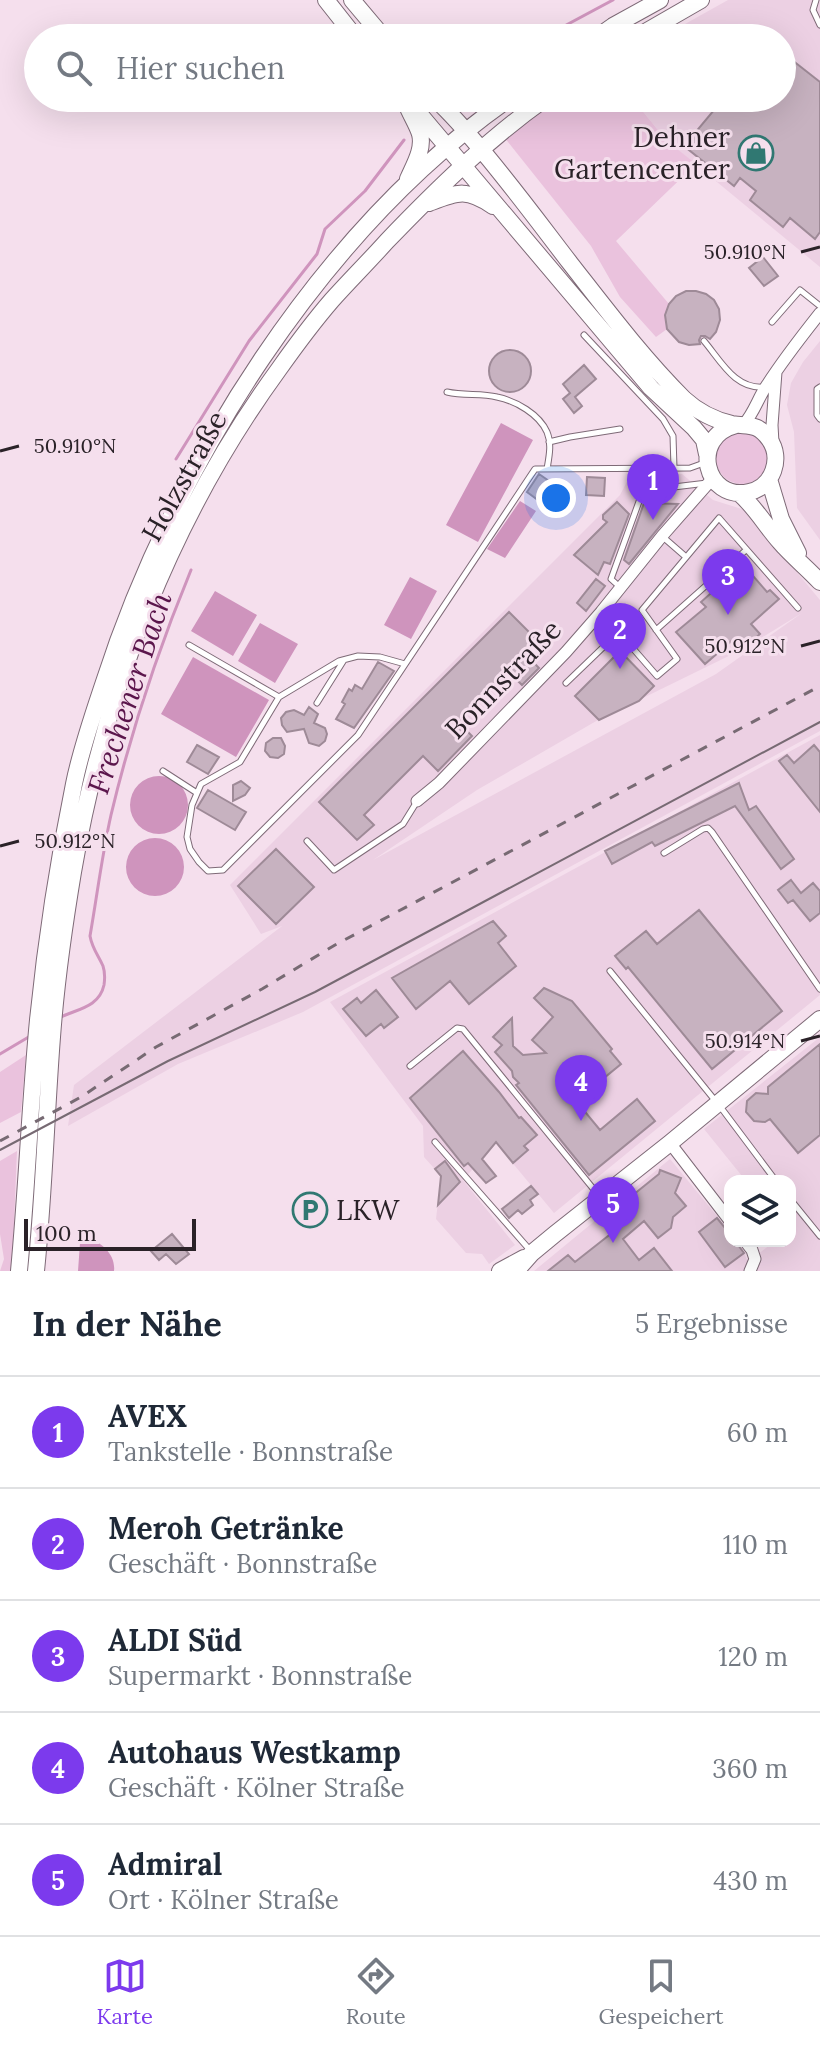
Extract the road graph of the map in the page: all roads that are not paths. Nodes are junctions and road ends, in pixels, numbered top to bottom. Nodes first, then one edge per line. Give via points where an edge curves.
1 (326, 0) edge
2 (352, 0) edge
3 (660, 0) edge
4 (701, 0) edge
5 (816, 0) edge
6 (345, 24) edge
7 (372, 24) edge
8 (617, 24) edge
9 (659, 24) edge
10 (820, 25) edge
11 (410, 112) edge
12 (418, 112) edge
13 (448, 112) edge
14 (491, 112) edge
15 (528, 112) edge
16 (466, 131) junction
17 (448, 147) junction
18 (480, 148) junction
19 (464, 164) junction
20 (406, 184) junction
21 (421, 206) junction
22 (505, 215) junction
23 (820, 306) edge
24 (820, 313) edge
25 (772, 322) dead end
26 (584, 335) dead end
27 (704, 341) dead end
28 (776, 372) junction
29 (766, 387) junction
30 (820, 387) edge
31 (447, 392) dead end
32 (820, 419) edge
33 (740, 424) junction
34 (620, 429) dead end
35 (549, 442) junction
36 (773, 445) junction
37 (707, 457) junction
38 (674, 468) junction
39 (547, 469) junction
40 (769, 479) junction
41 (710, 481) junction
42 (739, 493) junction
43 (662, 536) junction
44 (746, 550) junction
45 (686, 557) junction
46 (805, 565) junction
47 (820, 582) edge
48 (621, 588) junction
49 (798, 608) dead end
50 (601, 612) junction
51 (656, 630) junction
52 (619, 632) junction
53 (189, 645) dead end
54 (344, 659) junction
55 (405, 664) junction
56 (566, 683) dead end
57 (279, 697) junction
58 (317, 703) dead end
59 (163, 771) dead end
60 (197, 793) junction
61 (417, 801) joint
62 (307, 841) dead end
63 (664, 853) dead end
64 (610, 971) dead end
65 (820, 989) edge
66 (820, 1019) edge
67 (410, 1066) dead end
68 (717, 1103) junction
69 (435, 1142) dead end
70 (670, 1143) junction
71 (771, 1175) edge
72 (600, 1198) junction
73 (796, 1207) edge
74 (724, 1213) edge
75 (820, 1236) edge
76 (750, 1247) edge
77 (532, 1253) junction
78 (19, 1271) edge
79 (36, 1271) edge
80 (500, 1271) edge
81 (516, 1271) edge
82 (750, 1271) edge

1 - 6 main road
2 - 7 main road
3 - 8 main road
4 - 9 main road
5 - 10 lane via 813,10
11 - 20 main road via 421,142
12 - 17 main road
13 - 16 main road
14 - 16 main road, Holzstraße
15 - 18 main road, Holzstraße
16 - 17 main road, Holzstraße
16 - 18 main road
17 - 19 main road
17 - 20 main road, Holzstraße
18 - 19 main road, Holzstraße
18 - 33 main road via 601,303 687,402 703,413
19 - 21 main road, Holzstraße
19 - 22 main road
20 - 78 main road, Holzstraße via 323,275 244,385 181,495 108,667 75,780 58,871 39,1017
21 - 22 main road via 461,192
21 - 79 main road, Holzstraße via 332,301 229,442 162,570 123,672 90,787 74,870 54,1008
22 - 37 main road via 651,388 694,428 704,440
23 - 25 lane via 800,290
24 - 28 street
26 - 38 lane via 663,419 673,436
27 - 29 lane via 737,380 753,388
28 - 29 street
28 - 36 street
29 - 33 street via 751,417
30 - 32 lane
31 - 35 lane via 516,403 533,414
33 - 36 main road via 760,430
33 - 37 main road via 722,430
34 - 35 lane
35 - 39 lane
36 - 40 main road via 776,464
37 - 38 lane via 700,466
37 - 41 main road
38 - 39 lane
39 - 55 lane via 535,469
40 - 42 main road via 756,490
40 - 46 main road via 781,519
41 - 42 main road
41 - 43 street, Bonnstraße
41 - 48 lane via 649,490 641,496 611,579
42 - 46 main road
43 - 45 lane
43 - 48 street, Bonnstraße
44 - 45 lane via 719,518
44 - 49 lane
44 - 51 lane
45 - 51 lane via 642,610
46 - 47 main road
48 - 50 street, Bonnstraße
50 - 52 lane
50 - 61 street, Bonnstraße
51 - 52 lane via 677,659 657,676
52 - 56 lane
53 - 57 lane
54 - 55 lane via 380,657
54 - 57 lane
54 - 58 lane
55 - 60 lane via 358,735 223,870 208,871 190,849 187,837
57 - 60 lane via 240,762 201,784
59 - 60 lane
61 - 62 lane via 403,824 334,870
63 - 65 lane via 708,828
64 - 68 lane
66 - 68 main road
67 - 72 lane via 457,1028 463,1029
68 - 70 main road
68 - 71 lane
69 - 77 lane
70 - 72 main road
70 - 74 street
72 - 77 main road
73 - 75 lane
76 - 82 street via 755,1259
77 - 80 main road
77 - 81 main road

